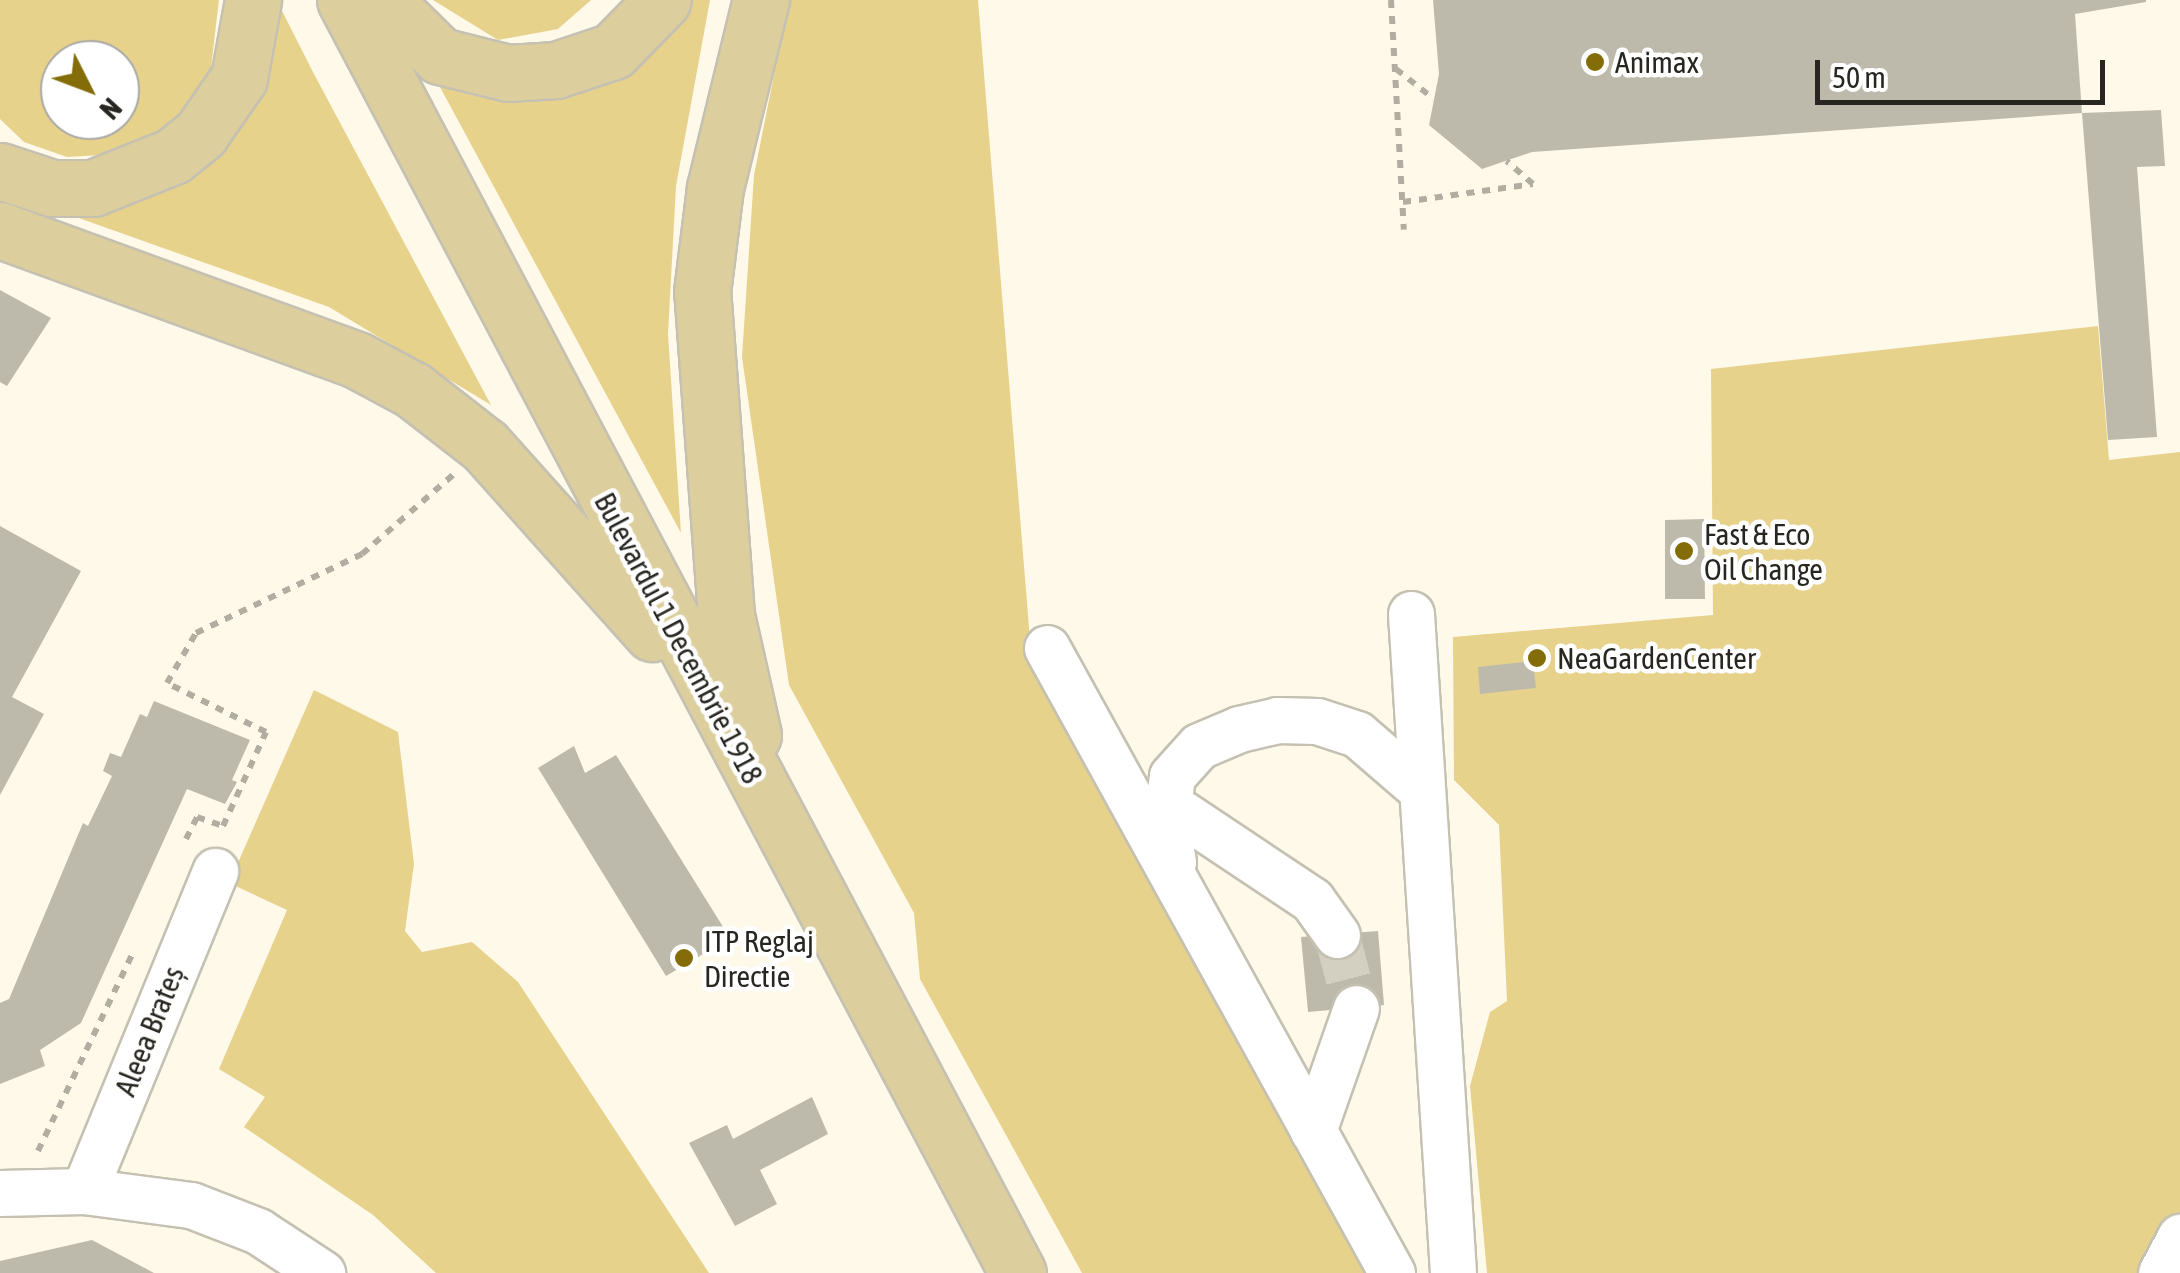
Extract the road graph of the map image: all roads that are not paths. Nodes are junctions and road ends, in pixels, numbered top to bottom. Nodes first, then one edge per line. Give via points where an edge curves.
1 (253, 0) edge
2 (345, 0) edge
3 (383, 0) edge
4 (663, 0) edge
5 (761, 0) edge
6 (0, 171) edge
7 (0, 230) edge
8 (1412, 614) dead end
9 (1047, 648) dead end
10 (711, 700) junction
11 (1422, 790) junction
12 (1168, 804) junction
13 (215, 871) dead end
14 (1178, 887) junction
15 (835, 932) junction
16 (1337, 935) tunnel mouth
17 (1356, 1008) tunnel mouth
18 (1313, 1130) junction
19 (84, 1192) junction
20 (0, 1194) edge
21 (2180, 1236) edge
22 (322, 1273) edge
23 (1018, 1273) edge
24 (1392, 1273) edge
25 (1452, 1273) edge
26 (2162, 1273) edge

1 - 6 main road via 239,78 222,107 174,156 92,188 52,188
2 - 10 main road, Bulevardul 1 Decembrie 1918
3 - 4 main road via 440,56 508,73 556,70 613,50
5 - 15 main road via 715,188 702,292 703,367 726,615 740,688 758,752
7 - 10 main road via 357,360 413,390 485,446
8 - 11 street
9 - 14 street
10 - 15 main road, Bulevardul 1 Decembrie 1918
11 - 12 street via 1357,734 1277,720 1199,746 1172,776
11 - 25 street
12 - 14 street
12 - 16 street via 1312,900
13 - 19 street, Aleea Brateș
14 - 18 street
15 - 23 main road, Bulevardul 1 Decembrie 1918
17 - 18 street
18 - 24 street
19 - 20 street
19 - 22 street via 151,1196 229,1217
21 - 26 street

